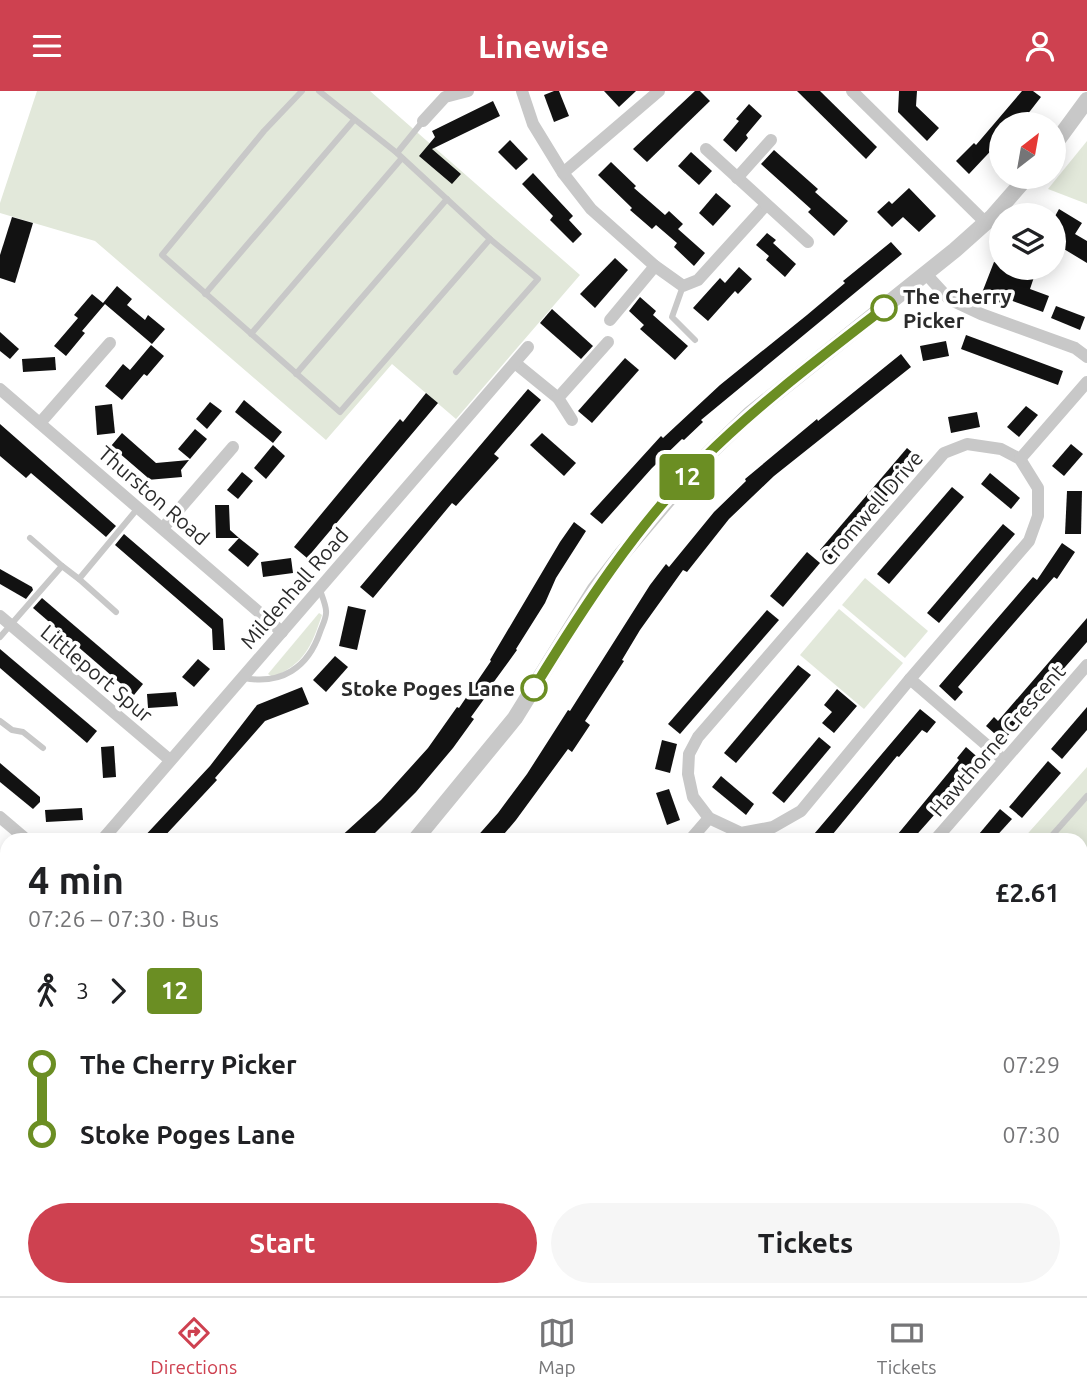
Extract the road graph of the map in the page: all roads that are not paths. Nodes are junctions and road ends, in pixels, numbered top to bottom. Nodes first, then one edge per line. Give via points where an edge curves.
1 (302, 91) edge
2 (319, 91) edge
3 (468, 91) edge
4 (523, 91) edge
5 (659, 91) edge
6 (852, 91) edge
7 (442, 94) edge
8 (1087, 100) edge
9 (354, 120) junction
10 (423, 121) joint
11 (1066, 129) edge
12 (771, 140) dead end
13 (706, 149) dead end
14 (399, 156) junction
15 (563, 173) junction
16 (737, 177) junction
17 (1016, 189) edge
18 (447, 199) junction
19 (766, 205) junction
20 (986, 223) junction
21 (490, 239) junction
22 (808, 242) dead end
23 (655, 266) junction
24 (926, 274) junction
25 (683, 286) junction
26 (205, 294) junction
27 (610, 320) dead end
28 (251, 334) junction
29 (695, 340) dead end
30 (110, 342) dead end
31 (608, 342) dead end
32 (527, 347) dead end
33 (1087, 357) edge
34 (515, 363) junction
35 (456, 372) dead end
36 (296, 374) junction
37 (1087, 382) edge
38 (0, 389) edge
39 (558, 398) junction
40 (572, 421) dead end
41 (40, 423) junction
42 (233, 447) dead end
43 (1020, 459) junction
44 (139, 507) junction
45 (163, 528) junction
46 (30, 538) dead end
47 (62, 566) junction
48 (79, 579) junction
49 (319, 588) junction
50 (116, 612) dead end
51 (5, 620) edge
52 (282, 632) junction
53 (0, 637) edge
54 (1087, 665) edge
55 (242, 677) junction
56 (910, 679) junction
57 (0, 721) edge
58 (43, 748) dead end
59 (170, 760) junction
60 (1004, 760) junction
61 (1087, 796) edge
62 (0, 817) edge
63 (709, 818) junction
64 (19, 833) edge
65 (108, 833) edge
66 (421, 833) edge
67 (696, 833) edge
68 (941, 833) edge
69 (1054, 833) edge

1 - 26 lane via 162,255
2 - 9 lane
3 - 7 street
4 - 15 street via 533,124
5 - 15 street
6 - 20 street
7 - 10 street
8 - 11 street
9 - 14 lane
9 - 26 lane
10 - 14 lane
12 - 16 street
13 - 16 street
14 - 18 lane
14 - 28 lane
15 - 23 street via 591,209
16 - 19 street
17 - 20 street
18 - 21 lane
18 - 36 lane
19 - 22 street
19 - 25 street via 698,280
20 - 24 street
21 - 35 lane via 538,279
21 - 36 lane via 341,412
23 - 25 street
23 - 27 street
24 - 33 street via 949,299 1075,348
24 - 66 street via 750,414 699,463 595,589 515,718
25 - 29 lane via 672,317
26 - 28 lane
28 - 36 lane
30 - 41 street
31 - 39 street
32 - 34 street, Mildenhall Road
34 - 39 street
34 - 49 street, Mildenhall Road
37 - 43 street
38 - 41 street, Thurston Road
39 - 40 street
41 - 44 street, Thurston Road
42 - 45 street
43 - 56 street via 1038,488 1038,516 1029,541
43 - 63 street, Cromwell Drive via 1001,449 967,444 944,453 698,737 689,754 688,775 693,797
44 - 45 street, Thurston Road
44 - 48 lane
45 - 52 street, Thurston Road
46 - 47 lane
47 - 48 lane
47 - 51 lane
48 - 50 lane
49 - 52 street, Mildenhall Road
49 - 55 lane via 327,611 301,665 280,678
51 - 53 lane
51 - 59 street, Littleport Spur
52 - 55 street, Mildenhall Road
54 - 60 street, Hawthorne Crescent
55 - 59 street, Mildenhall Road
56 - 60 street
56 - 63 street via 801,811 773,827 741,833
57 - 58 lane
59 - 65 street, Mildenhall Road
60 - 68 street, Hawthorne Crescent
61 - 69 lane
62 - 64 street
63 - 67 street

